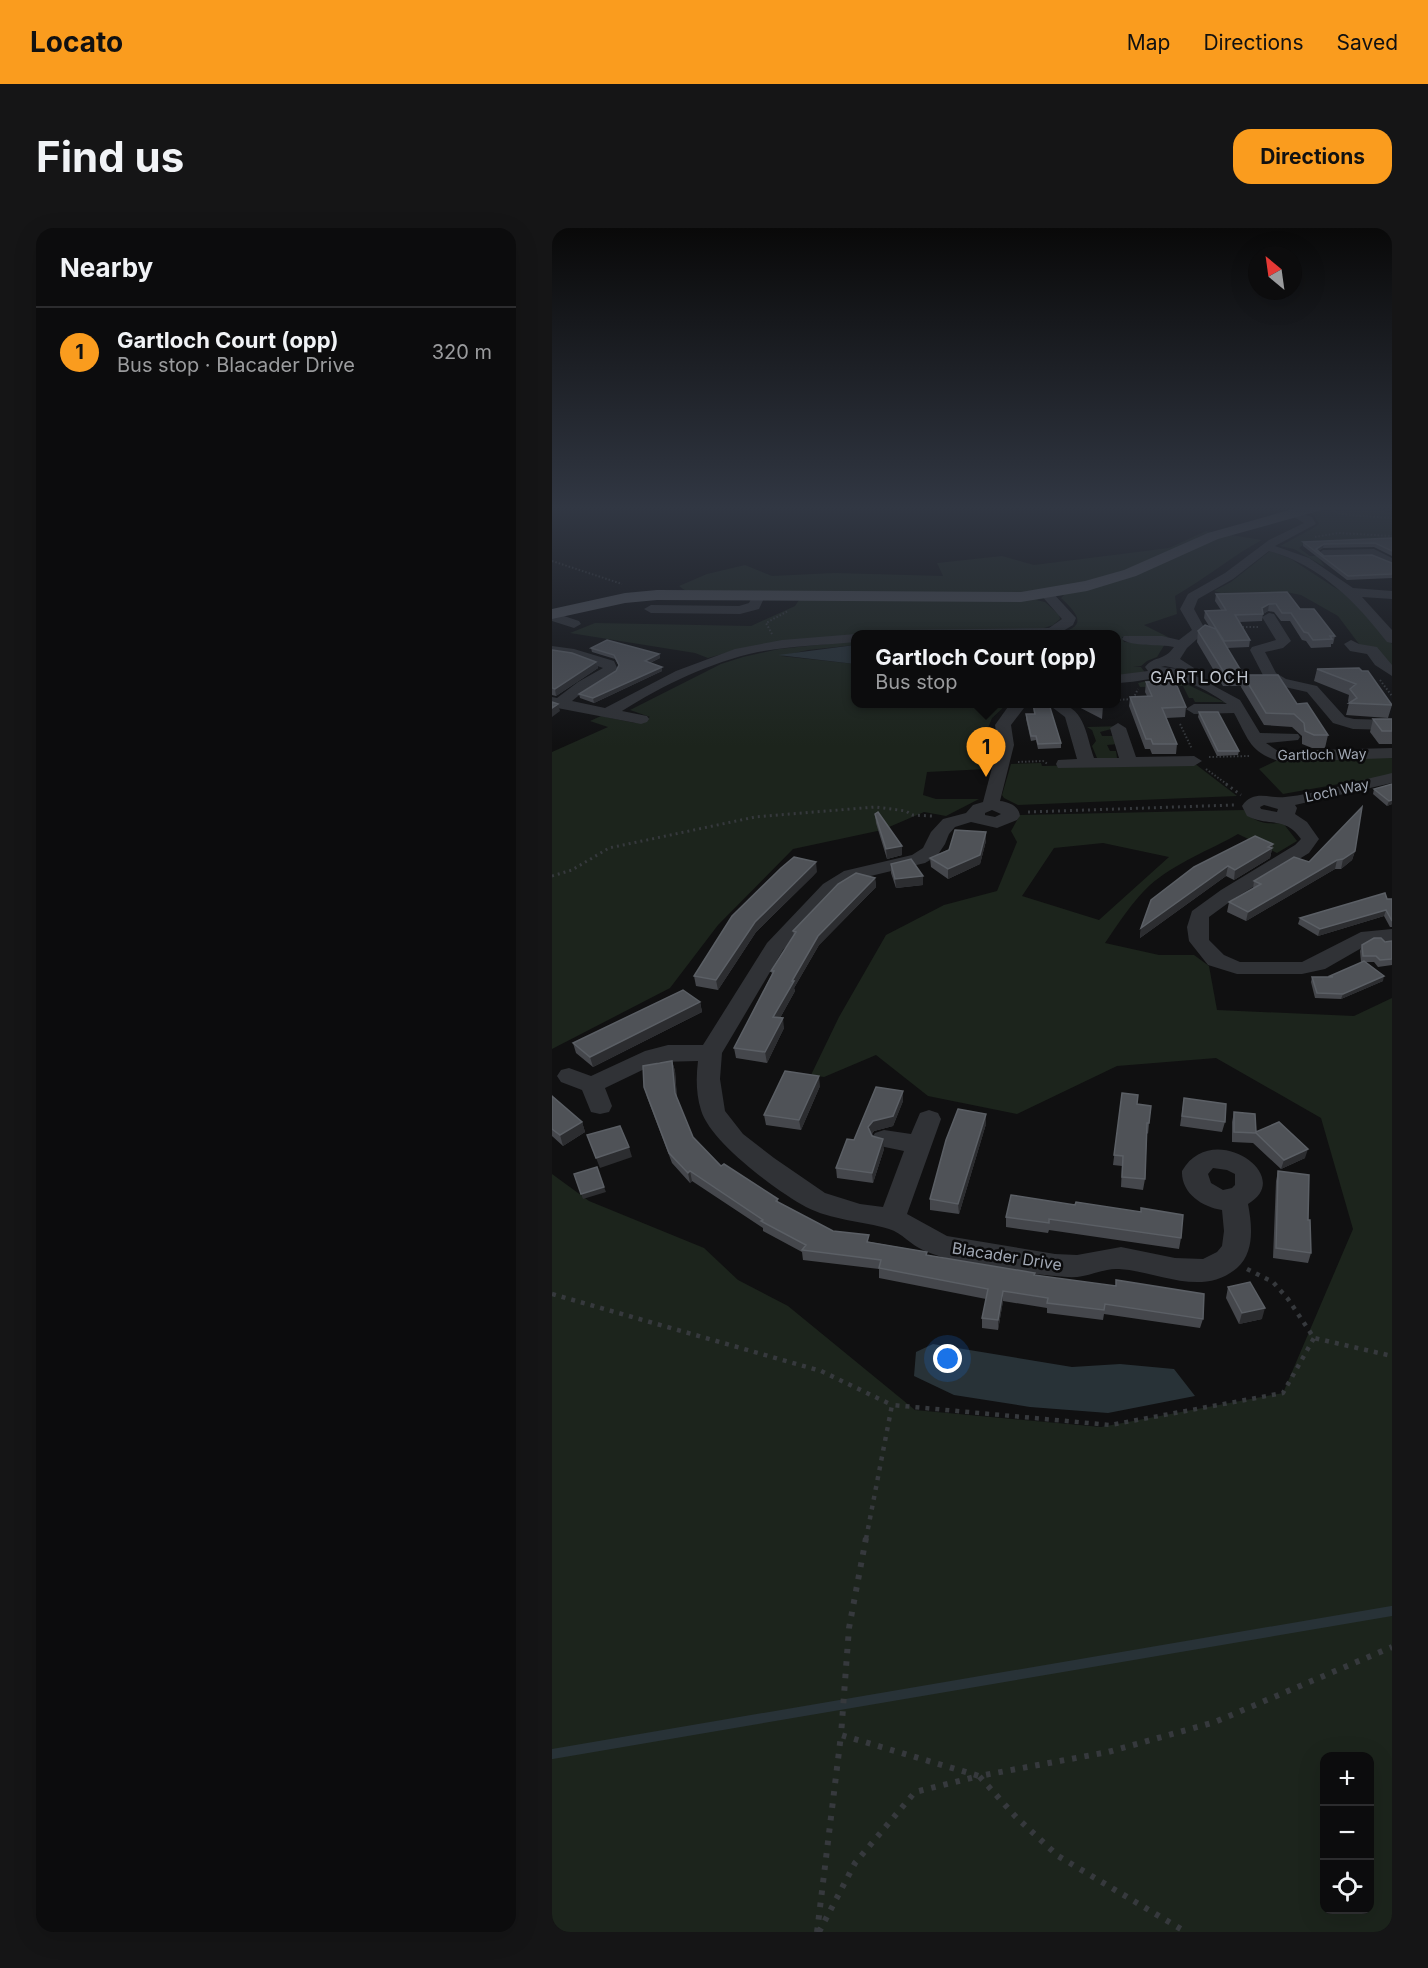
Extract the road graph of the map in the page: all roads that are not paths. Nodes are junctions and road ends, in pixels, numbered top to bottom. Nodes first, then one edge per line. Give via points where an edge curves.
1 (1076, 587) edge
2 (1209, 587) edge
3 (1343, 587) edge
4 (1199, 592) junction
5 (1350, 592) junction
6 (1046, 594) junction
7 (1392, 595) edge
8 (1225, 596) edge
9 (552, 615) edge
10 (1265, 622) edge
11 (574, 624) dead end
12 (1055, 630) edge
13 (851, 638) edge
14 (1129, 639) dead end
15 (1392, 639) edge
16 (1351, 644) dead end
17 (1182, 645) junction
18 (552, 650) edge
19 (1176, 668) junction
20 (1392, 672) edge
21 (1121, 679) edge
22 (556, 702) edge
23 (1016, 708) edge
24 (1062, 708) edge
25 (1238, 708) junction
26 (1194, 709) dead end
27 (609, 712) junction
28 (641, 719) dead end
29 (1392, 725) edge
30 (1114, 731) dead end
31 (1292, 736) dead end
32 (1255, 738) junction
33 (1392, 753) edge
34 (1195, 759) road end
35 (1129, 762) junction
36 (1087, 763) junction
37 (1064, 764) dead end
38 (1392, 778) edge
39 (1252, 803) road end
40 (1283, 809) junction
41 (983, 810) junction
42 (1011, 813) road end
43 (1392, 935) edge
44 (710, 1053) junction
45 (569, 1076) dead end
46 (929, 1119) dead end
47 (884, 1139) edge
48 (920, 1144) junction
49 (1233, 1199) dead end
50 (892, 1219) junction

1 - 6 main road
2 - 4 street
3 - 5 street
4 - 8 street
4 - 17 street via 1187,609 1199,631
5 - 7 street
5 - 15 street
6 - 9 main road via 759,596 654,602 625,598
6 - 12 street via 1066,614 1068,622
9 - 11 street
10 - 29 street, Gartloch Way via 1284,641 1257,650 1270,676 1312,688 1340,720
13 - 27 street via 741,652 706,664
14 - 17 street
16 - 20 street via 1372,650
17 - 19 street
18 - 22 street via 609,664 611,670
19 - 21 street
19 - 25 street, Gartloch Way via 1196,684 1230,699
22 - 27 street
23 - 41 street via 1002,728 1006,742 1002,762
24 - 36 street via 1072,715
25 - 26 street
25 - 32 street, Gartloch Way
27 - 28 street
30 - 35 street
31 - 32 street
32 - 33 street, Gartloch Way via 1268,754 1283,757
34 - 35 street
35 - 36 street
36 - 37 street
38 - 40 street, Loch Way
39 - 40 street, Loch Way via 1266,800
40 - 43 street via 1310,839 1302,849 1199,915 1199,941 1216,960 1237,968 1302,968 1368,936
41 - 42 street via 983,822 997,823 1008,819
41 - 44 street, Blacader Drive via 949,824 930,852 918,859 851,875 830,888 774,947
44 - 45 street via 653,1056 596,1096
44 - 50 street, Blacader Drive via 708,1078 713,1111 748,1153 816,1200
46 - 48 street
47 - 48 street
48 - 50 street
49 - 50 street, Blacader Drive via 1238,1222 1236,1244 1228,1259 1204,1270 1118,1257 1074,1266 945,1247

